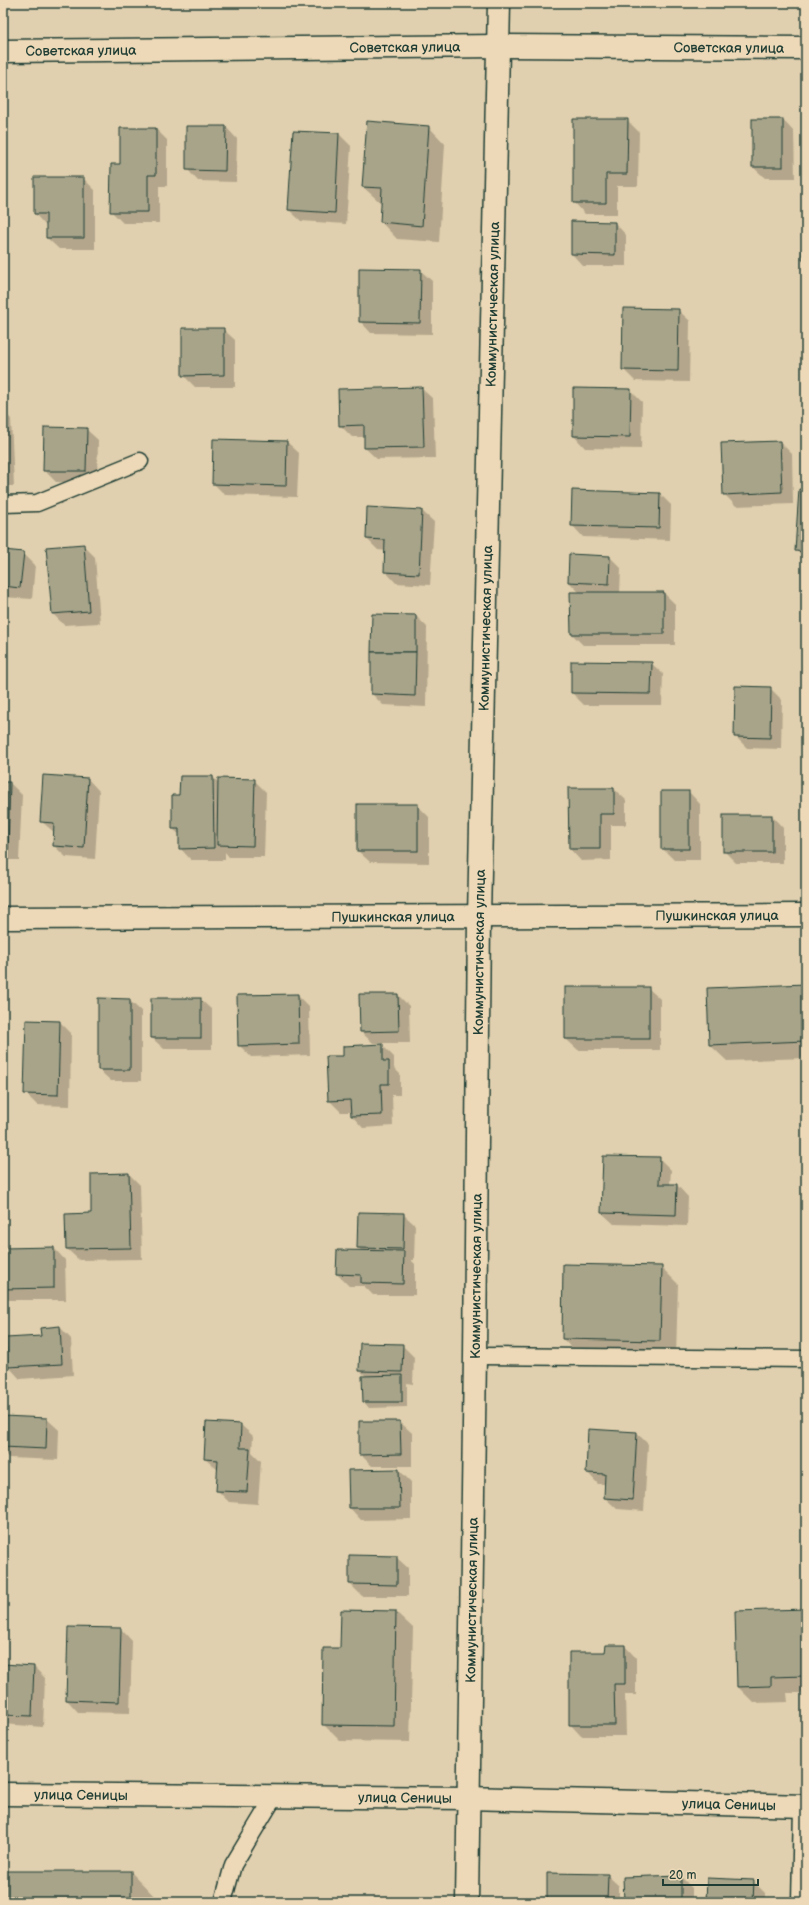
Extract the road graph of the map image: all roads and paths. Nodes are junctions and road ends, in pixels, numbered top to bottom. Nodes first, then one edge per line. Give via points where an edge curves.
1 (499, 3) edge
2 (499, 46) junction
3 (806, 48) edge
4 (3, 51) edge
5 (140, 461) dead end
6 (3, 504) edge
7 (806, 915) edge
8 (479, 917) junction
9 (3, 918) edge
10 (475, 1356) junction
11 (806, 1359) edge
12 (3, 1794) edge
13 (274, 1797) junction
14 (467, 1798) junction
15 (804, 1806) edge
16 (223, 1902) edge
17 (467, 1902) edge
18 (800, 1902) edge

1 - 2 street, Коммунистическая улица
2 - 3 street, Советская улица
2 - 4 street, Советская улица
2 - 8 street, Коммунистическая улица
5 - 6 lane via 37,503
7 - 8 street, Пушкинская улица
8 - 9 street, Пушкинская улица
8 - 10 street, Коммунистическая улица
10 - 11 lane
10 - 14 street, Коммунистическая улица
12 - 13 street, улица Сеницы
13 - 14 street, улица Сеницы
13 - 16 lane via 233,1865
14 - 15 street, улица Сеницы
14 - 17 street, Коммунистическая улица
15 - 18 lane

